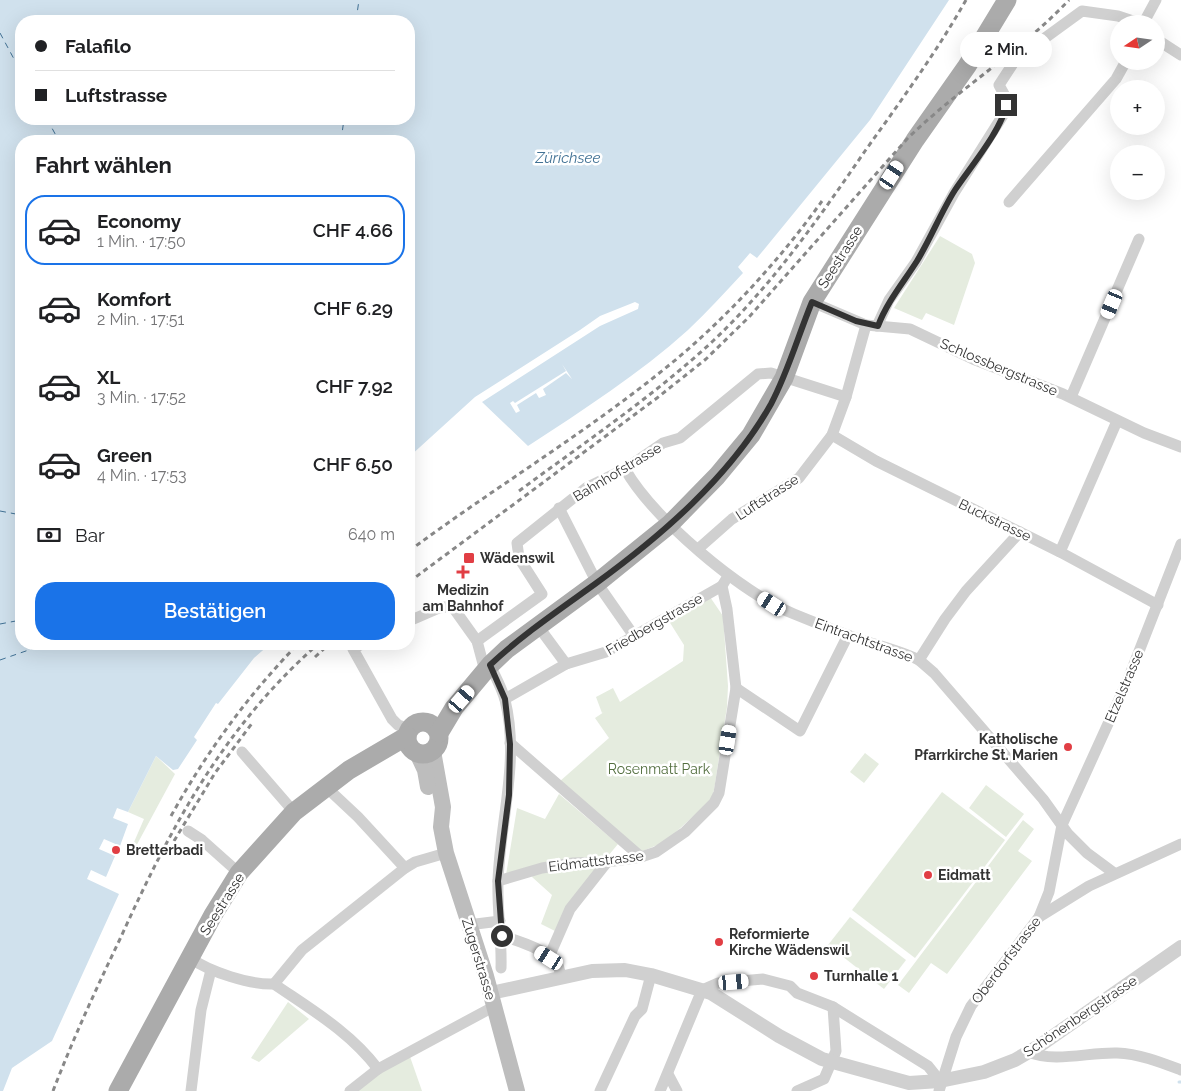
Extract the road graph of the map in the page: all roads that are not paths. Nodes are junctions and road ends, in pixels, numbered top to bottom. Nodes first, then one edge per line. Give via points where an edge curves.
1 (1007, 0) edge
2 (1156, 0) edge
3 (1112, 15) edge
4 (1147, 15) edge
5 (1165, 45) edge
6 (1181, 55) edge
7 (1121, 70) edge
8 (1010, 202) dead end
9 (1139, 239) dead end
10 (812, 302) junction
11 (872, 326) junction
12 (784, 378) junction
13 (846, 397) junction
14 (1071, 397) junction
15 (1117, 420) junction
16 (832, 435) junction
17 (1181, 447) edge
18 (625, 469) junction
19 (560, 508) junction
20 (670, 524) junction
21 (1020, 532) junction
22 (1181, 544) edge
23 (698, 548) junction
24 (1060, 552) junction
25 (728, 576) junction
26 (597, 583) junction
27 (722, 586) junction
28 (1158, 605) junction
29 (415, 618) edge
30 (538, 626) junction
31 (848, 635) junction
32 (634, 636) junction
33 (477, 641) junction
34 (359, 650) edge
35 (919, 660) junction
36 (566, 664) junction
37 (488, 668) junction
38 (736, 688) junction
39 (505, 699) junction
40 (421, 739) junction
41 (510, 744) junction
42 (242, 752) dead end
43 (326, 787) junction
44 (294, 812) junction
45 (1062, 825) junction
46 (188, 831) dead end
47 (1181, 844) edge
48 (446, 853) junction
49 (641, 857) junction
50 (607, 862) junction
51 (405, 868) junction
52 (1114, 873) junction
53 (239, 874) junction
54 (498, 881) junction
55 (1039, 917) junction
56 (500, 921) junction
57 (476, 924) dead end
58 (502, 936) junction
59 (1181, 947) edge
60 (190, 958) junction
61 (549, 958) junction
62 (501, 968) dead end
63 (211, 970) junction
64 (652, 975) junction
65 (561, 976) junction
66 (274, 984) junction
67 (702, 990) junction
68 (492, 1000) junction
69 (833, 1007) junction
70 (1028, 1052) junction
71 (832, 1063) junction
72 (378, 1069) junction
73 (1181, 1070) edge
74 (668, 1074) junction
75 (939, 1086) edge
76 (118, 1091) edge
77 (191, 1091) edge
78 (350, 1091) edge
79 (516, 1091) edge
80 (600, 1091) edge
81 (660, 1091) edge
82 (677, 1091) edge
83 (797, 1091) edge

1 - 10 main road, Seestrasse
2 - 4 street
3 - 11 street, Luftstrasse via 1082,10 1016,59 999,85 1005,112 954,193 916,262
5 - 6 street
7 - 8 street
9 - 14 street
10 - 11 street, Schlossbergstrasse
10 - 12 main road, Seestrasse
11 - 13 street, Luftstrasse
11 - 14 street, Schlossbergstrasse via 910,329 973,360
12 - 13 street, Bahnhofstrasse
12 - 18 street, Bahnhofstrasse via 771,373 758,374 680,438 663,443
12 - 20 main road, Seestrasse via 751,435
13 - 16 street, Luftstrasse
14 - 15 street, Schlossbergstrasse
15 - 17 street, Schlossbergstrasse
15 - 24 street
16 - 21 street, Buckstrasse via 909,478
16 - 23 street, Luftstrasse via 799,478 732,519
18 - 19 street, Bahnhofstrasse via 586,488
18 - 20 street, Eintrachtstrasse via 635,486
19 - 26 street
19 - 33 street, Bahnhofstrasse via 518,543 519,558 542,594
20 - 23 street, Eintrachtstrasse
20 - 26 main road, Seestrasse
21 - 24 street, Buckstrasse
21 - 35 street via 944,618
22 - 28 street, Etzelstrasse
23 - 25 street, Eintrachtstrasse
24 - 28 street, Buckstrasse
25 - 27 street
25 - 31 street, Eintrachtstrasse via 772,604
26 - 30 main road, Seestrasse
26 - 32 street
27 - 32 street, Friedbergstrasse
27 - 38 street, Eidmattstrasse via 728,609
28 - 45 street, Etzelstrasse
29 - 33 street via 452,606
30 - 36 street
30 - 37 main road, Seestrasse
31 - 35 street, Eintrachtstrasse
31 - 38 street via 800,731
32 - 36 street, Friedbergstrasse via 606,652
33 - 37 street
34 - 40 street via 392,719
35 - 45 street, Eintrachtstrasse via 1043,799
36 - 39 street, Friedbergstrasse
37 - 39 street
37 - 40 main road, Seestrasse via 454,708
38 - 49 street, Eidmattstrasse via 719,793 714,803 685,832 656,852
39 - 41 street
40 - 43 main road, Seestrasse via 373,757
40 - 48 main road, Zugerstrasse via 425,770
41 - 49 street
41 - 54 street via 509,795
42 - 44 street
43 - 44 main road, Seestrasse
43 - 51 street
44 - 53 main road, Seestrasse
45 - 52 street, Eintrachtstrasse via 1087,853
45 - 55 street, Oberdorfstrasse via 1048,892
46 - 53 street
47 - 52 street
48 - 51 street
48 - 68 main road, Zugerstrasse
49 - 50 street, Eidmattstrasse
50 - 54 street, Eidmattstrasse via 542,868
50 - 61 street via 572,905
51 - 66 street via 302,950
52 - 55 street
53 - 60 main road, Seestrasse
54 - 56 street
55 - 75 street, Oberdorfstrasse via 971,1006
56 - 57 street
56 - 58 street
58 - 61 street via 530,946
58 - 62 street
59 - 70 street, Schönenbergstrasse
60 - 63 street
60 - 76 main road, Seestrasse
61 - 65 street via 557,963
63 - 66 street
63 - 77 street via 200,1019
64 - 65 street, Schönenbergstrasse via 609,969
64 - 67 street, Schönenbergstrasse
64 - 80 street via 642,1009 634,1016
65 - 68 street, Schönenbergstrasse
66 - 72 street via 343,1031
67 - 69 street via 718,983 763,979 790,986 798,993
67 - 71 street, Schönenbergstrasse
67 - 74 street
68 - 72 street
68 - 79 main road, Zugerstrasse
69 - 71 street via 836,1051
69 - 75 street via 928,1066
70 - 73 street via 1048,1056 1117,1053 1142,1056
70 - 75 street, Schönenbergstrasse via 984,1072
71 - 75 street, Schönenbergstrasse via 899,1081
71 - 83 street via 824,1079
72 - 78 street
74 - 81 street
74 - 82 street

